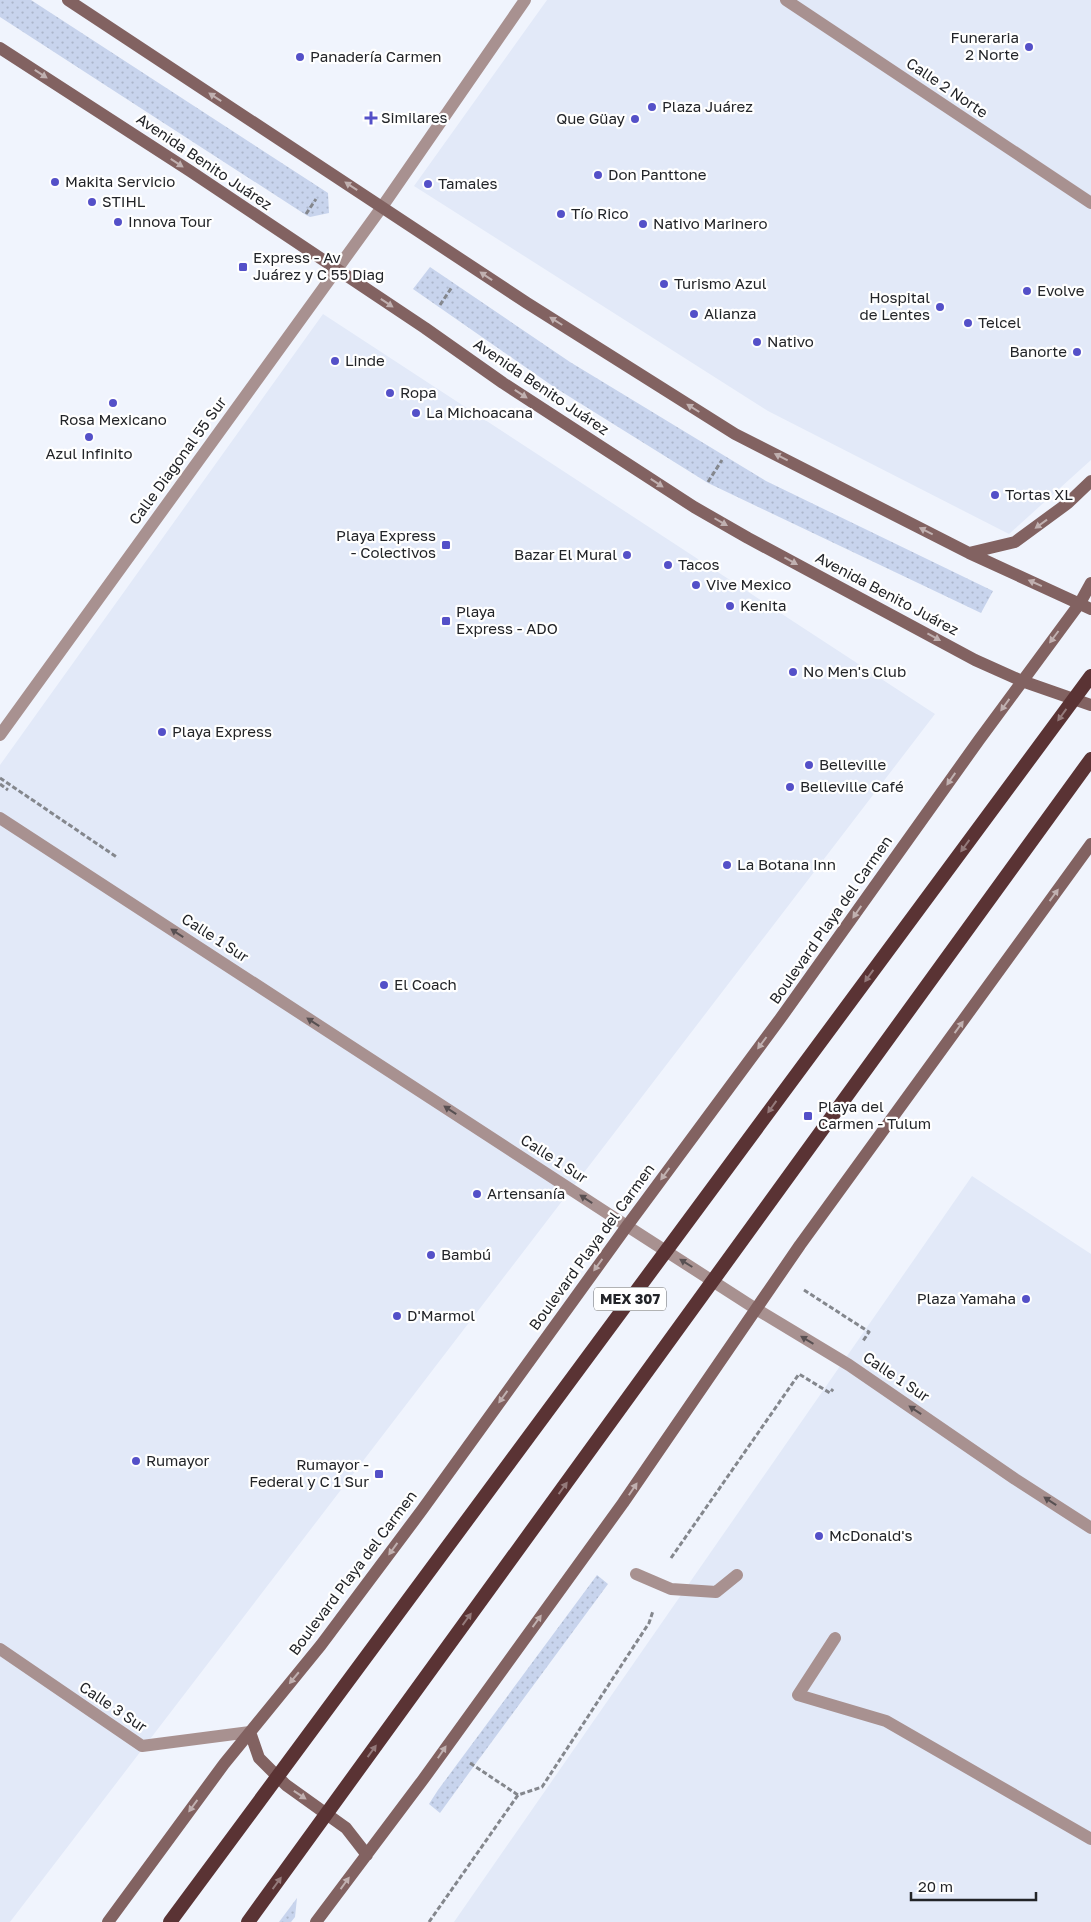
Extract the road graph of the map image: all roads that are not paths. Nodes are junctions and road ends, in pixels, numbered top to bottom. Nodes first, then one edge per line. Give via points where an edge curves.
1 (68, 0) edge
2 (526, 0) edge
3 (786, 0) edge
4 (0, 48) edge
5 (1091, 203) edge
6 (382, 206) junction
7 (337, 269) junction
8 (1091, 481) edge
9 (969, 553) junction
10 (1091, 583) edge
11 (1080, 603) junction
12 (1091, 609) edge
13 (1091, 676) edge
14 (1022, 682) junction
15 (1091, 705) edge
16 (0, 735) edge
17 (1091, 759) edge
18 (0, 818) edge
19 (1091, 844) edge
20 (627, 1226) junction
21 (756, 1308) junction
22 (1091, 1528) edge
23 (636, 1574) dead end
24 (736, 1575) dead end
25 (835, 1638) dead end
26 (0, 1650) edge
27 (250, 1732) junction
28 (1091, 1838) edge
29 (367, 1855) junction
30 (108, 1922) edge
31 (170, 1922) edge
32 (248, 1922) edge
33 (316, 1922) edge

6 -> 1 main road
2 - 6 street, Calle Diagonal 55 Sur
3 - 5 street, Calle 2 Norte
4 -> 7 main road, Avenida Benito Juárez
6 - 7 street, Calle Diagonal 55 Sur
9 -> 6 main road via 735,434 527,303
7 -> 14 main road, Avenida Benito Juárez via 503,383 694,506 975,660
7 - 16 street, Calle Diagonal 55 Sur
8 -> 9 main road via 1068,503 1015,542
11 -> 9 main road
10 - 11 main road, Boulevard Playa del Carmen
11 - 12 main road
11 -> 14 main road, Boulevard Playa del Carmen
13 -> 31 highway, MEX 307, bridge
14 - 15 main road, Avenida Benito Juárez
14 -> 20 main road, Boulevard Playa del Carmen
32 -> 17 highway, MEX 307, bridge
20 -> 18 street, Calle 1 Sur
21 -> 19 main road
21 -> 20 street, Calle 1 Sur
20 -> 27 main road, Boulevard Playa del Carmen via 321,1645
22 -> 21 street, Calle 1 Sur via 848,1364
29 -> 21 main road via 623,1503
23 - 24 street via 671,1588 716,1592
25 - 28 street via 798,1695 886,1721
26 - 27 street, Calle 3 Sur via 142,1746
27 -> 29 main road via 259,1758 286,1785 346,1828
27 -> 30 main road, Boulevard Playa del Carmen
33 -> 29 main road

